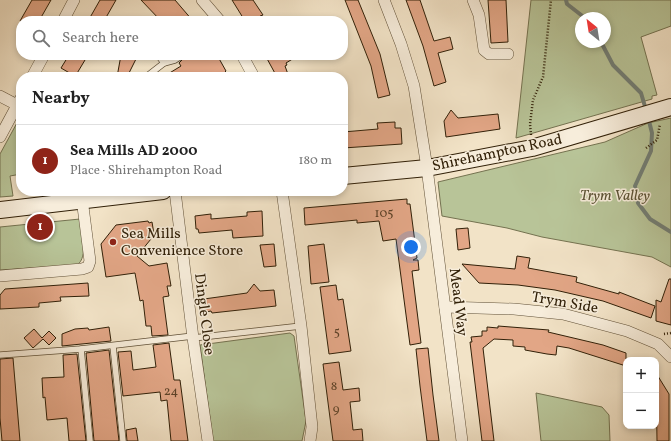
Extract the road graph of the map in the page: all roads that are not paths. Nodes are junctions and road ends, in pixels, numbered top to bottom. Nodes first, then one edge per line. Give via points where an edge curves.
1 (74, 0) edge
2 (202, 0) edge
3 (384, 0) edge
4 (474, 0) edge
5 (66, 16) edge
6 (216, 16) edge
7 (508, 54) dead end
8 (41, 60) edge
9 (162, 60) edge
10 (175, 60) edge
11 (245, 60) edge
12 (164, 63) junction
13 (35, 72) edge
14 (152, 72) edge
15 (251, 72) edge
16 (0, 96) edge
17 (16, 102) edge
18 (665, 108) edge
19 (16, 110) edge
20 (0, 137) edge
21 (427, 168) junction
22 (348, 176) edge
23 (82, 196) edge
24 (176, 196) edge
25 (283, 196) edge
26 (0, 210) edge
27 (0, 276) edge
28 (445, 308) junction
29 (301, 326) junction
30 (193, 337) junction
31 (113, 346) junction
32 (81, 349) junction
33 (0, 355) edge
34 (671, 356) edge
35 (90, 441) edge
36 (123, 441) edge
37 (208, 441) edge
38 (310, 441) edge
39 (462, 441) edge

1 - 5 street
2 - 6 street
3 - 21 street, Mead Way via 414,86
4 - 7 street via 484,50 489,54
8 - 13 street
9 - 12 lane
10 - 12 lane
11 - 15 street
12 - 14 lane
16 - 17 street
18 - 21 main road, Shirehampton Road via 532,148
19 - 20 street
21 - 22 main road, Shirehampton Road
21 - 28 street, Mead Way
23 - 26 main road
23 - 27 street via 90,261 88,266 82,270
24 - 30 street, Dingle Close
25 - 29 street
28 - 34 street, Trym Side via 514,309 563,314 628,331 658,344
28 - 39 street, Mead Way
29 - 30 lane
29 - 38 street via 312,427
30 - 31 lane
30 - 37 street, Dingle Close
31 - 32 lane
31 - 36 lane
32 - 33 lane
32 - 35 lane

